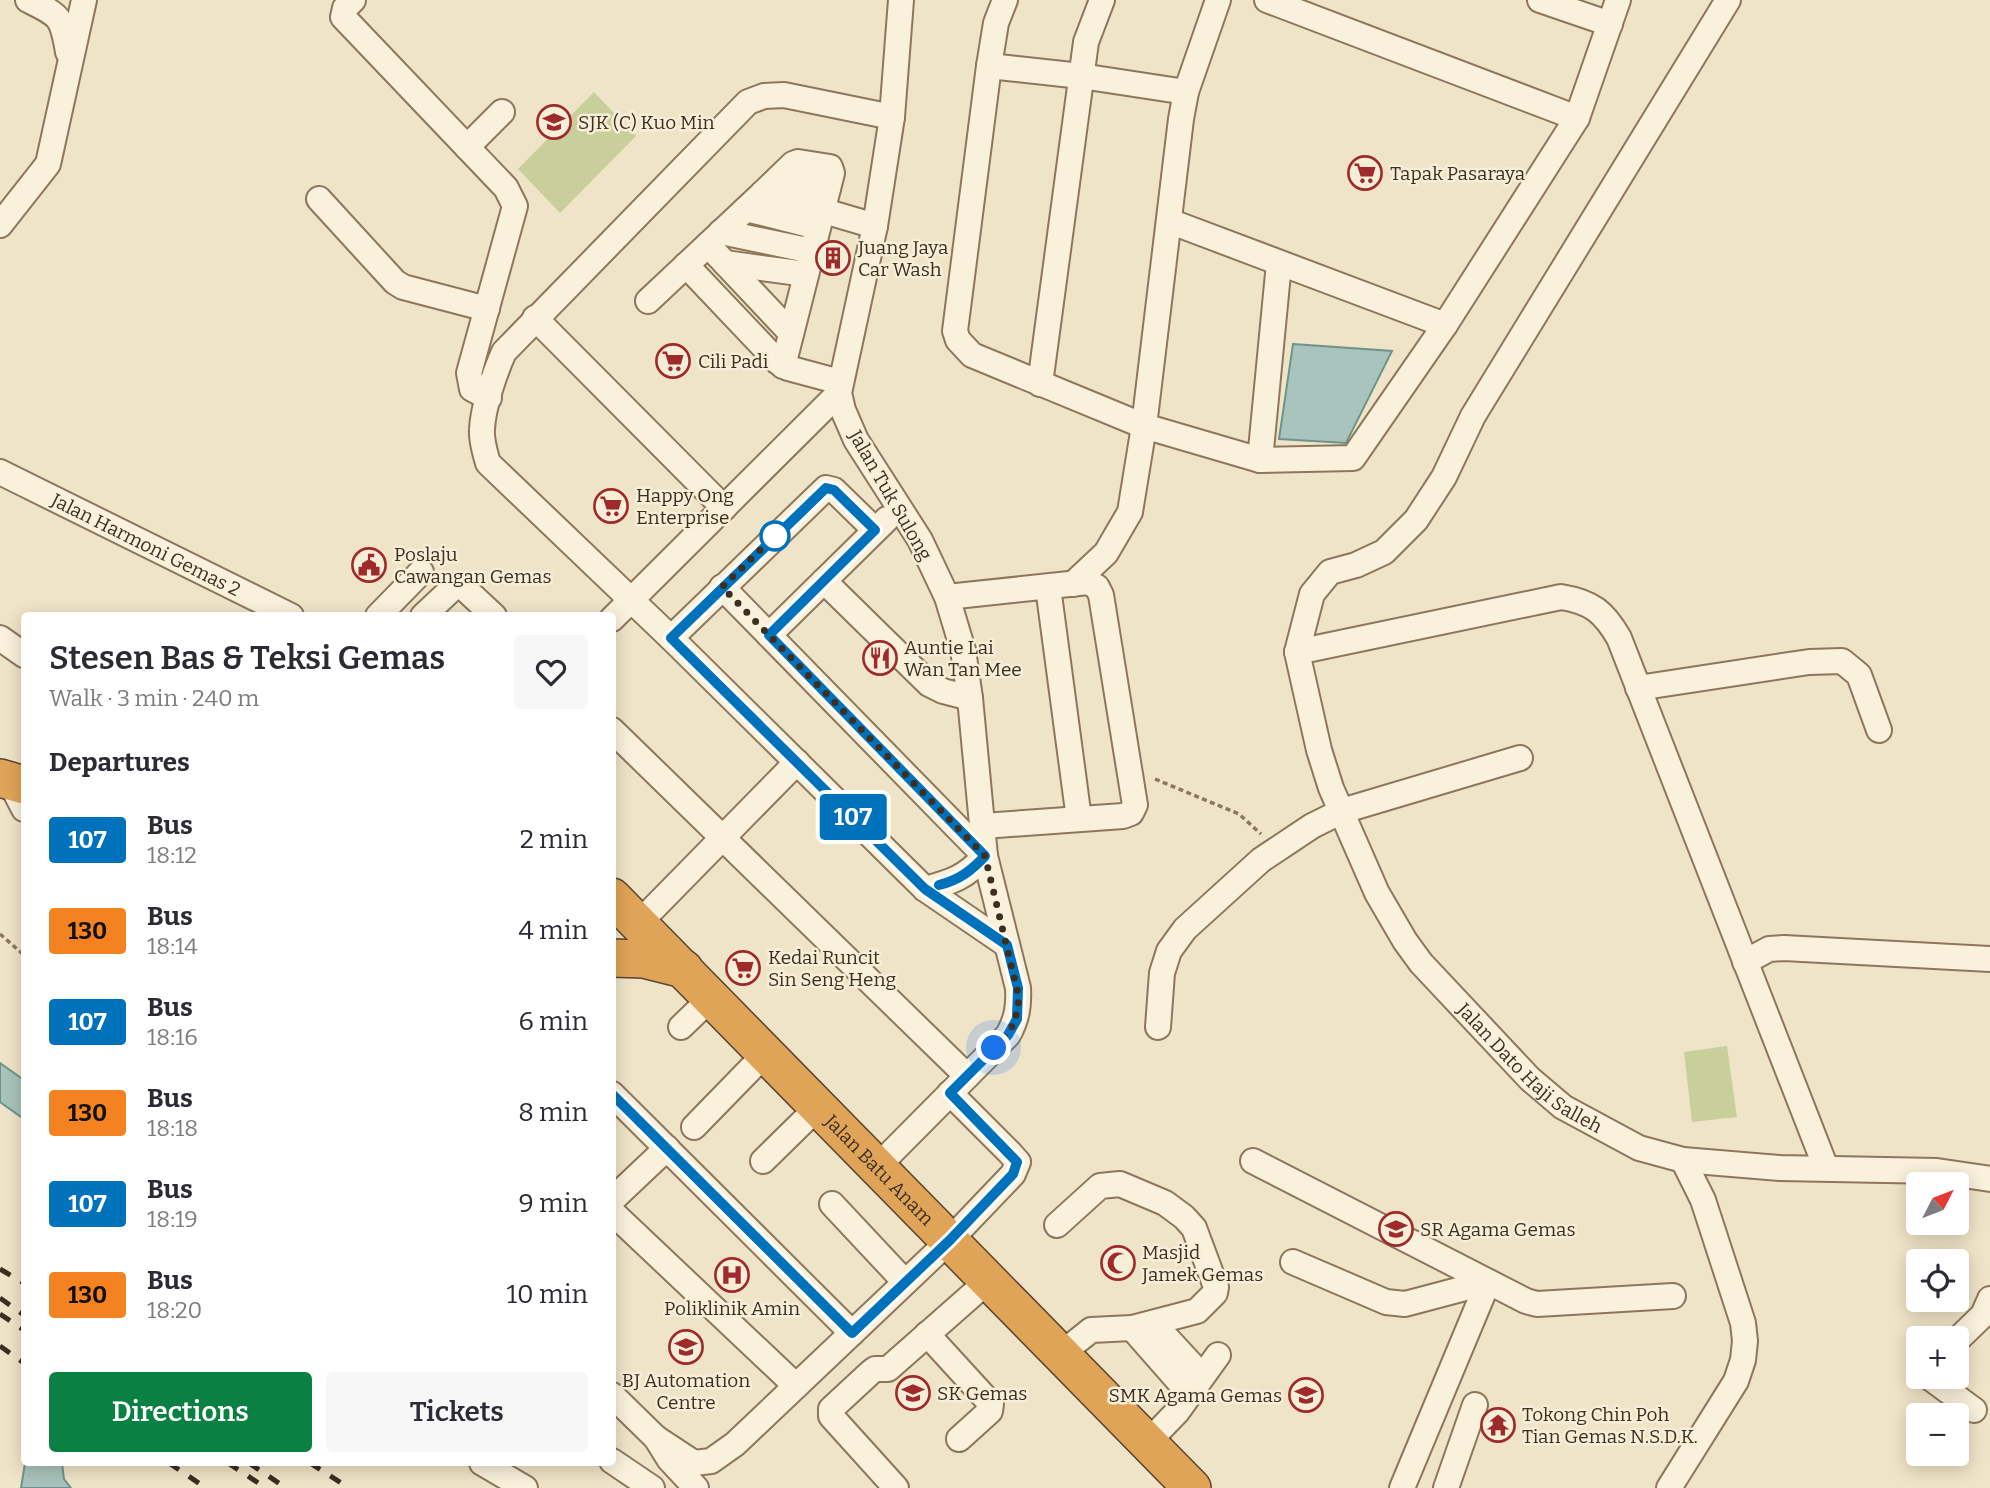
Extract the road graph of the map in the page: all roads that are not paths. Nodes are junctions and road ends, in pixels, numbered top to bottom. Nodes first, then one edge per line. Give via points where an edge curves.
1 (28, 0) edge
2 (84, 0) edge
3 (353, 0) edge
4 (901, 0) edge
5 (1005, 0) edge
6 (1101, 0) edge
7 (1218, 0) edge
8 (1267, 0) edge
9 (1540, 0) edge
10 (1618, 0) edge
11 (1728, 0) edge
12 (1610, 24) junction
13 (69, 60) junction
14 (989, 66) junction
15 (1081, 76) junction
16 (1186, 92) junction
17 (502, 112) dead end
18 (892, 117) junction
19 (1577, 118) junction
20 (467, 147) junction
21 (763, 193) junction
22 (319, 199) dead end
23 (3, 217) edge
24 (1168, 221) junction
25 (875, 226) junction
26 (817, 230) junction
27 (718, 247) junction
28 (1279, 263) junction
29 (686, 265) junction
30 (754, 294) junction
31 (648, 301) dead end
32 (799, 303) junction
33 (487, 309) junction
34 (535, 318) junction
35 (1445, 325) junction
36 (791, 333) junction
37 (783, 366) junction
38 (1040, 384) junction
39 (839, 387) junction
40 (489, 398) junction
41 (1144, 426) junction
42 (1260, 460) junction
43 (0, 472) edge
44 (900, 506) junction
45 (724, 508) junction
46 (875, 530) junction
47 (421, 572) dead end
48 (824, 581) junction
49 (1073, 584) junction
50 (722, 587) junction
51 (1048, 587) junction
52 (947, 597) junction
53 (632, 600) junction
54 (283, 612) edge
55 (382, 612) edge
56 (427, 612) edge
57 (490, 612) edge
58 (616, 615) edge
59 (769, 635) junction
60 (0, 638) edge
61 (671, 638) junction
62 (1297, 652) junction
63 (21, 653) edge
64 (1638, 688) junction
65 (970, 698) junction
66 (1880, 730) dead end
67 (616, 734) edge
68 (1520, 758) dead end
69 (797, 762) junction
70 (1342, 811) junction
71 (1079, 819) junction
72 (983, 826) junction
73 (723, 837) junction
74 (985, 856) junction
75 (925, 889) junction
76 (621, 907) edge
77 (616, 942) edge
78 (1007, 945) junction
79 (616, 958) edge
80 (1990, 959) edge
81 (1745, 962) junction
82 (684, 969) junction
83 (712, 997) junction
84 (681, 1027) dead end
85 (1158, 1027) dead end
86 (766, 1053) junction
87 (959, 1084) junction
88 (616, 1098) edge
89 (819, 1106) junction
90 (694, 1127) dead end
91 (667, 1148) junction
92 (1684, 1160) junction
93 (763, 1161) dead end
94 (1253, 1161) dead end
95 (878, 1166) junction
96 (1826, 1168) junction
97 (1990, 1179) edge
98 (616, 1196) edge
99 (832, 1204) dead end
100 (616, 1216) edge
101 (1057, 1225) dead end
102 (950, 1240) junction
103 (1293, 1262) dead end
104 (989, 1280) junction
105 (905, 1282) junction
106 (1488, 1282) junction
107 (1673, 1296) dead end
108 (1990, 1300) edge
109 (1143, 1326) junction
110 (1969, 1328) edge
111 (852, 1333) junction
112 (927, 1334) junction
113 (1061, 1354) junction
114 (1218, 1354) dead end
115 (1196, 1385) junction
116 (796, 1386) junction
117 (1945, 1389) edge
118 (616, 1399) edge
119 (1475, 1405) dead end
120 (1974, 1410) dead end
121 (656, 1438) junction
122 (959, 1439) dead end
123 (1148, 1442) junction
124 (616, 1464) edge
125 (487, 1466) edge
126 (526, 1488) edge
127 (652, 1488) edge
128 (696, 1488) edge
129 (896, 1488) edge
130 (1192, 1488) edge
131 (1402, 1488) edge
132 (1446, 1488) edge
133 (1669, 1488) edge

1 - 13 street via 60,19
2 - 13 street
3 - 20 street via 343,17
4 - 18 street
5 - 14 street
6 - 15 street via 1086,42
7 - 16 street
8 - 19 street
9 - 12 street
10 - 12 street
11 - 62 street via 1480,404 1444,477 1416,520 1384,552 1331,572 1312,594
12 - 19 street
13 - 23 street via 48,164
14 - 15 street
14 - 38 street via 955,331 972,355
15 - 16 street
15 - 38 street
16 - 24 street
17 - 20 street
18 - 25 street
18 - 34 street via 784,95 748,102
19 - 35 street
20 - 33 street via 506,188 515,206
21 - 26 street
21 - 26 street
21 - 27 street
22 - 33 street via 395,282
24 - 28 street
24 - 41 street
25 - 26 street
25 - 39 street
26 - 27 street
26 - 32 street
27 - 29 street
27 - 30 street
28 - 35 street
28 - 42 street
29 - 31 street
29 - 37 street
30 - 32 street
30 - 36 street
32 - 36 street
33 - 40 street via 469,373 472,389
34 - 40 street via 504,352
34 - 45 street
35 - 42 street via 1353,458
36 - 37 street
37 - 39 street
38 - 41 street
39 - 44 street, Jalan Tuk Sulong via 842,410 856,440
39 - 45 street
40 - 53 street via 482,427 488,463
41 - 42 street
41 - 49 street via 1130,512 1106,553
43 - 54 street, Jalan Harmoni Gemas 2
44 - 46 street
44 - 52 street, Jalan Tuk Sulong
45 - 53 street
46 - 48 street
46 - 50 street via 834,490 826,488
47 - 55 street
48 - 59 street
48 - 65 street via 929,684
49 - 51 street
49 - 71 street via 1088,582 1101,596 1135,806 1128,815
50 - 59 street
50 - 61 street
51 - 52 street
51 - 71 street
52 - 65 street, Jalan Tuk Sulong via 963,650
53 - 58 street
53 - 61 street
56 - 57 street via 455,586 464,588
59 - 74 street
60 - 63 street
61 - 69 street
62 - 64 street via 1561,597 1579,600 1608,619
62 - 70 street, Jalan Dato Haji Salleh via 1320,750
64 - 66 street via 1809,662 1842,662 1859,675
64 - 81 street
65 - 72 street, Jalan Tuk Sulong
67 - 73 street
68 - 70 street
69 - 73 street
69 - 75 street
70 - 85 street via 1261,860 1185,929 1164,962
70 - 92 street, Jalan Dato Haji Salleh via 1377,892 1405,941 1503,1053 1575,1114 1639,1148
71 - 72 street
72 - 74 street, Jalan Tuk Sulong
73 - 76 street
73 - 87 street
74 - 75 street via 953,882
74 - 78 street, Jalan Tuk Sulong
75 - 78 street
76 - 77 highway
76 - 82 highway, Jalan Batu Anam
78 - 87 street, Jalan Tuk Sulong via 1018,988 1017,1019 1008,1035
79 - 82 highway
80 - 81 street via 1784,948 1769,949
81 - 96 street
82 - 83 highway, Jalan Batu Anam
83 - 84 street
83 - 86 highway, Jalan Batu Anam
86 - 89 highway, Jalan Batu Anam
86 - 90 street
87 - 95 street, Jalan Tuk Sulong
87 - 102 street via 1017,1162 1013,1174
88 - 91 street
89 - 93 street
89 - 95 highway, Jalan Batu Anam
91 - 98 street
91 - 111 street
92 - 96 street, Jalan Dato Haji Salleh
92 - 133 street via 1703,1200 1745,1341 1736,1381
94 - 106 street
95 - 102 highway, Jalan Batu Anam
96 - 97 street, Jalan Dato Haji Salleh via 1937,1171
99 - 105 street
100 - 116 street
101 - 109 street via 1100,1186 1119,1184 1165,1203 1194,1228 1214,1277 1215,1293 1197,1311
102 - 104 highway, Jalan Batu Anam
102 - 105 street
103 - 106 street via 1386,1303 1405,1304
104 - 112 street
104 - 113 highway, Jalan Batu Anam
105 - 111 street
106 - 107 street via 1544,1305
106 - 131 street
108 - 110 street
109 - 113 street via 1091,1330
109 - 115 street
111 - 116 street
112 - 122 street via 991,1404 990,1411
112 - 129 street via 888,1369 871,1372 830,1413
113 - 123 highway, Jalan Batu Anam
114 - 115 street
115 - 123 street
116 - 121 street via 711,1461 694,1462
117 - 120 street
118 - 121 street
119 - 132 street
121 - 128 street
123 - 130 highway, Jalan Batu Anam
124 - 127 street
125 - 126 street

